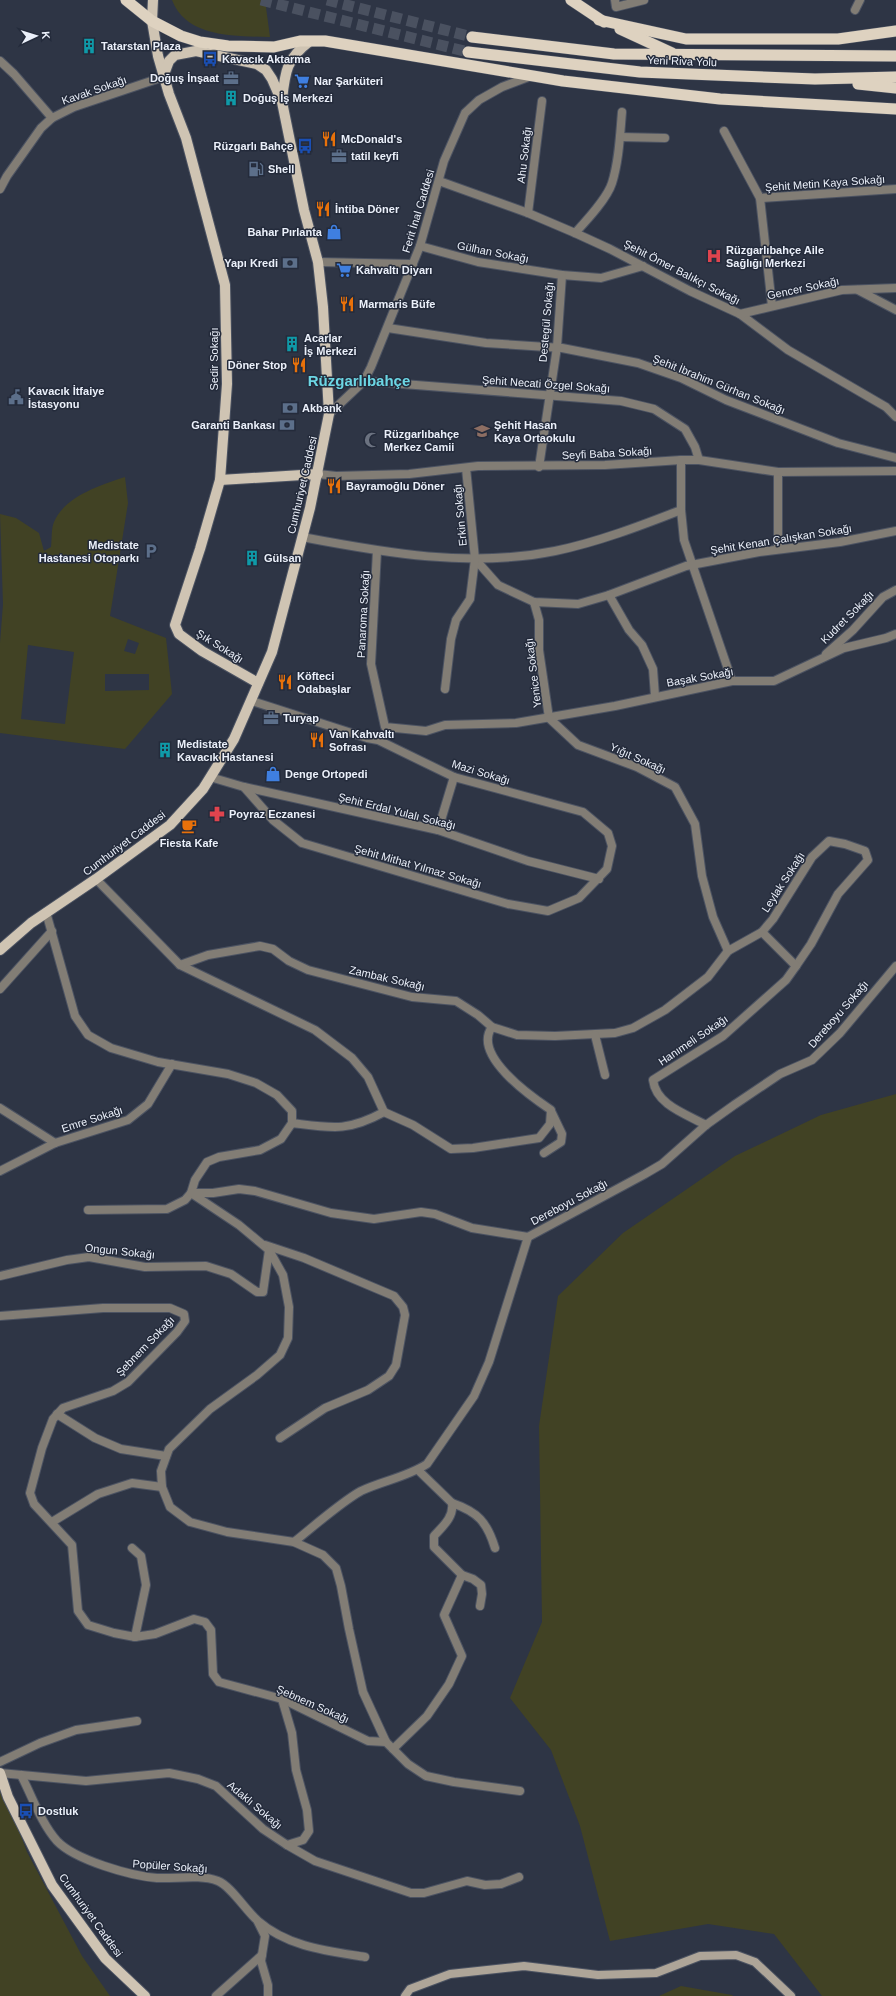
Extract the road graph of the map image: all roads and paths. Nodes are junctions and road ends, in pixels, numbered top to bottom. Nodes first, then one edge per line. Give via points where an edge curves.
1 (126, 0) edge
2 (153, 0) edge
3 (571, 0) edge
4 (615, 0) edge
5 (644, 0) edge
6 (860, 0) edge
7 (855, 10) dead end
8 (599, 20) junction
9 (152, 21) junction
10 (896, 31) edge
11 (472, 37) tunnel mouth
12 (310, 41) junction
13 (468, 52) tunnel mouth
14 (676, 54) junction
15 (896, 56) edge
16 (0, 61) edge
17 (535, 75) junction
18 (163, 77) junction
19 (896, 77) edge
20 (815, 79) junction
21 (896, 88) edge
22 (542, 101) dead end
23 (282, 102) junction
24 (896, 109) edge
25 (622, 112) dead end
26 (52, 118) junction
27 (724, 131) dead end
28 (620, 138) junction
29 (665, 138) dead end
30 (4, 175) edge
31 (439, 182) junction
32 (896, 189) edge
33 (0, 190) edge
34 (760, 198) junction
35 (528, 213) junction
36 (575, 233) junction
37 (420, 246) junction
38 (318, 262) junction
39 (413, 264) junction
40 (643, 266) junction
41 (562, 275) junction
42 (896, 288) edge
43 (858, 290) junction
44 (772, 306) junction
45 (896, 310) edge
46 (740, 314) junction
47 (388, 328) junction
48 (557, 347) junction
49 (364, 381) junction
50 (548, 396) junction
51 (329, 414) junction
52 (896, 417) edge
53 (896, 458) edge
54 (681, 460) junction
55 (699, 460) junction
56 (539, 467) junction
57 (466, 468) junction
58 (894, 471) edge
59 (778, 472) junction
60 (318, 474) junction
61 (220, 480) junction
62 (681, 510) junction
63 (896, 531) edge
64 (302, 538) junction
65 (778, 549) junction
66 (377, 551) junction
67 (475, 559) junction
68 (692, 565) junction
69 (896, 590) edge
70 (609, 595) junction
71 (534, 602) junction
72 (175, 625) joint
73 (896, 634) edge
74 (816, 662) junction
75 (732, 681) junction
76 (258, 683) junction
77 (444, 689) dead end
78 (655, 696) junction
79 (252, 701) junction
80 (549, 718) junction
81 (385, 728) junction
82 (378, 740) junction
83 (210, 777) junction
84 (454, 777) junction
85 (244, 787) junction
86 (438, 830) junction
87 (599, 879) junction
88 (96, 880) junction
89 (46, 912) junction
90 (52, 931) junction
91 (762, 932) junction
92 (0, 950) edge
93 (728, 951) junction
94 (180, 965) junction
95 (796, 966) junction
96 (896, 966) edge
97 (0, 989) edge
98 (492, 1027) junction
99 (595, 1035) junction
100 (172, 1064) junction
101 (605, 1075) dead end
102 (0, 1108) edge
103 (551, 1110) junction
104 (384, 1112) junction
105 (292, 1123) junction
106 (706, 1125) junction
107 (54, 1142) junction
108 (544, 1154) dead end
109 (0, 1171) edge
110 (191, 1193) junction
111 (88, 1210) dead end
112 (528, 1237) junction
113 (260, 1243) junction
114 (269, 1250) junction
115 (0, 1276) edge
116 (0, 1316) edge
117 (58, 1414) junction
118 (280, 1438) dead end
119 (166, 1456) junction
120 (418, 1470) junction
121 (162, 1487) junction
122 (452, 1503) junction
123 (52, 1522) junction
124 (294, 1542) junction
125 (132, 1548) dead end
126 (495, 1548) dead end
127 (462, 1575) junction
128 (480, 1606) dead end
129 (135, 1637) junction
130 (282, 1699) junction
131 (137, 1721) dead end
132 (386, 1742) junction
133 (393, 1749) junction
134 (0, 1762) edge
135 (0, 1773) edge
136 (21, 1775) junction
137 (520, 1791) dead end
138 (287, 1845) junction
139 (519, 1877) dead end
140 (258, 1921) junction
141 (262, 1955) junction
142 (365, 1957) dead end
143 (145, 1996) edge
144 (216, 1996) edge
145 (268, 1996) edge
146 (405, 1996) edge
147 (791, 1996) edge

1 - 9 highway
2 - 9 main road, Sedir Sokağı
3 - 8 highway
4 - 5 street via 616,7
6 - 7 street
8 - 10 highway via 686,39 838,39
8 - 14 highway
9 - 12 highway via 181,36 228,46 274,47 290,42
9 - 18 main road, Sedir Sokağı
11 - 14 highway, Yeni Riva Yolu via 614,54
12 - 17 highway via 325,41
12 - 23 main road via 295,53 286,70
13 - 20 highway, Yeni Riva Yolu via 640,72
14 - 15 highway, Yeni Riva Yolu
16 - 26 street
17 - 24 highway via 563,81 720,99
17 - 31 street, Ferit İnal Caddesi via 502,86 479,100 465,113 444,161
18 - 23 main road via 169,61 175,55 196,51 257,64 269,74
18 - 26 street, Kavak Sokağı via 74,107
18 - 61 main road, Sedir Sokağı via 186,138 225,285 227,384
19 - 20 highway, Yeni Riva Yolu
20 - 21 highway
22 - 35 street, Ahu Sokağı
23 - 38 main road, Cumhuriyet Caddesi via 304,210
25 - 28 street
26 - 30 street, Kavak Sokağı
27 - 34 street, Şehit Metin Kaya Sokağı
28 - 29 street
28 - 36 street via 612,184 592,214
30 - 33 street, Kavak Sokağı
31 - 35 street, Şehit Ömer Balıkçı Sokağı
31 - 37 street, Ferit İnal Caddesi
32 - 34 street, Şehit Metin Kaya Sokağı
34 - 44 street
35 - 36 street, Şehit Ömer Balıkçı Sokağı
36 - 40 street, Şehit Ömer Balıkçı Sokağı
37 - 39 street, Ferit İnal Caddesi
37 - 41 street, Gülhan Sokağı via 478,262
38 - 39 street
38 - 51 main road, Cumhuriyet Caddesi
39 - 47 street, Ferit İnal Caddesi
40 - 41 street, Gülhan Sokağı via 601,278
40 - 46 street, Şehit Ömer Balıkçı Sokağı
41 - 48 street, Destegül Sokağı
42 - 43 street, Gencer Sokağı
43 - 44 street, Gencer Sokağı via 842,290
43 - 45 street
44 - 46 street, Gencer Sokağı
46 - 52 street, Şehit Ömer Balıkçı Sokağı via 788,350 886,406
47 - 48 street, Şehit İbrahim Gürhan Sokağı via 486,343
47 - 49 street, Ferit İnal Caddesi
48 - 50 street, Destegül Sokağı
48 - 53 street, Şehit İbrahim Gürhan Sokağı via 646,366 838,443
49 - 50 street, Şehit Necati Özgel Sokağı
49 - 51 street, Ferit İnal Caddesi
50 - 55 street, Şehit Necati Özgel Sokağı via 620,400 654,409 685,429
50 - 56 street, Destegül Sokağı
51 - 60 main road, Cumhuriyet Caddesi
53 - 58 street
54 - 55 street, Seyfi Baba Sokağı
54 - 56 street, Seyfi Baba Sokağı via 605,466
54 - 62 street
55 - 59 street, Seyfi Baba Sokağı
56 - 57 street, Seyfi Baba Sokağı
57 - 60 street, Seyfi Baba Sokağı via 409,474
57 - 67 street, Erkin Sokağı
58 - 59 street, Seyfi Baba Sokağı
59 - 65 street
60 - 61 main road
60 - 64 main road, Cumhuriyet Caddesi
61 - 72 main road, Sedir Sokağı
62 - 67 street via 625,532 555,551
62 - 68 street via 684,540
63 - 65 street, Şehit Kenan Çalışkan Sokağı via 840,542
64 - 66 street
64 - 76 main road, Cumhuriyet Caddesi via 272,652
65 - 68 street, Şehit Kenan Çalışkan Sokağı
66 - 67 street via 425,557
66 - 81 street, Panaroma Sokağı via 371,664
67 - 71 street, Şehit Kenan Çalışkan Sokağı via 498,585
67 - 77 street, Erkin Sokağı via 470,599 456,620 451,639
68 - 70 street, Şehit Kenan Çalışkan Sokağı
68 - 75 street
69 - 74 street, Kudret Sokağı via 883,597 853,630
70 - 71 street, Şehit Kenan Çalışkan Sokağı via 578,604
70 - 78 street via 642,645 653,669
71 - 80 street, Yenice Sokağı via 539,620 539,650
72 - 76 main road, Şık Sokağı via 179,634 202,651
73 - 74 street, Başak Sokağı via 844,648
74 - 75 street, Başak Sokağı via 774,681
75 - 78 street, Başak Sokağı
76 - 79 main road, Cumhuriyet Caddesi
78 - 80 street, Başak Sokağı
79 - 82 street, Mazi Sokağı
79 - 83 main road, Cumhuriyet Caddesi via 234,739
80 - 81 street via 516,723 445,724 426,731
80 - 93 street, Yığıt Sokağı via 578,745 638,768 675,787 695,824 702,876 713,917
81 - 82 street
82 - 84 street, Mazi Sokağı
83 - 85 street, Şehit Erdal Yulalı Sokağı
83 - 88 main road, Cumhuriyet Caddesi via 203,789 170,825
84 - 86 street
84 - 87 street, Mazi Sokağı via 583,812 608,833 612,846 607,869
85 - 86 street, Şehit Erdal Yulalı Sokağı
85 - 87 street, Şehit Mithat Yılmaz Sokağı via 273,820 302,843 508,904 548,911 580,898
86 - 87 street, Şehit Erdal Yulalı Sokağı via 528,861
88 - 89 main road, Cumhuriyet Caddesi
88 - 94 street
89 - 90 street
89 - 92 main road, Cumhuriyet Caddesi
90 - 97 street
90 - 100 street via 74,1016 88,1035 111,1048
91 - 93 street, Leylak Sokağı
91 - 95 street
91 - 95 street, Leylak Sokağı via 812,857 829,841 865,851 868,860 838,894
93 - 99 street, Zambak Sokağı via 708,977 665,1010 633,1028
94 - 98 street, Zambak Sokağı via 208,955 260,946 273,949 289,961 315,972 412,997 456,1001
94 - 104 street via 315,1030 352,1058 368,1077
95 - 106 street, Hanımeli Sokağı via 786,980 723,1036 653,1080 654,1089 661,1100
96 - 106 street, Dereboyu Sokağı via 840,1033 812,1060 780,1074
98 - 99 street, Zambak Sokağı via 517,1035
98 - 103 street via 487,1034 492,1058 515,1081
99 - 101 street
100 - 105 street via 228,1074 256,1083 277,1095 292,1111
100 - 107 street, Emre Sokağı via 148,1104 128,1120
102 - 107 street
103 - 104 street via 550,1124 539,1138 451,1149
103 - 108 street via 562,1134 561,1142
104 - 105 street via 352,1127 332,1128
105 - 110 street via 281,1139 260,1150 207,1162 195,1180
106 - 112 street, Dereboyu Sokağı via 656,1167
107 - 109 street, Emre Sokağı
110 - 111 street via 185,1200 167,1209
110 - 112 street via 239,1189 255,1191 331,1213 374,1219 421,1212 435,1214 472,1228
110 - 113 street via 239,1225
112 - 120 street, Dereboyu Sokağı via 489,1362 474,1396 427,1464
113 - 114 street
113 - 118 street via 304,1258 394,1296 403,1307 405,1315 396,1365 389,1376 368,1390 325,1408
114 - 115 street, Ongun Sokağı via 263,1292 257,1292 231,1274 206,1266 145,1267 88,1257
114 - 119 street via 284,1275 288,1300 288,1338 280,1354 257,1375 210,1409
116 - 117 street, Şebnem Sokağı via 103,1308 170,1308 184,1314 185,1321 177,1332 128,1382 113,1391 63,1408
117 - 119 street via 96,1438 121,1449
117 - 123 street, Şebnem Sokağı via 53,1419 42,1448 30,1494 34,1504
119 - 121 street via 161,1471
120 - 122 street
120 - 124 street, Dereboyu Sokağı via 380,1482 359,1492
121 - 123 street via 132,1483 98,1494
121 - 124 street via 170,1508 190,1522 227,1532
122 - 126 street via 467,1508 481,1519 489,1530
122 - 127 street via 450,1518 434,1536 433,1541 434,1547
123 - 129 street, Şebnem Sokağı via 72,1545 78,1611 81,1616 88,1625 114,1634
124 - 132 street via 323,1555 336,1568 364,1692
125 - 129 street via 141,1556 146,1585
127 - 128 street via 474,1579 481,1585
127 - 133 street via 444,1615 462,1656 449,1684 427,1716
129 - 130 street, Şebnem Sokağı via 155,1634 194,1620 205,1622 211,1630 213,1674 220,1682
130 - 132 street, Şebnem Sokağı via 368,1741
130 - 138 street via 292,1732 296,1770 307,1810 308,1831 303,1840
131 - 134 street via 76,1730
132 - 133 street
133 - 137 street via 408,1764 426,1776
135 - 136 street, Adaklı Sokağı
135 - 143 main road, Cumhuriyet Caddesi via 8,1797 52,1885 105,1958
136 - 138 street, Adaklı Sokağı via 86,1781 169,1773 198,1778 216,1786 263,1829
136 - 140 street, Popüler Sokağı via 49,1830 58,1842 70,1850 93,1862 128,1874 158,1878 207,1878 219,1881
138 - 139 street, Adaklı Sokağı via 315,1861 412,1893 424,1893 467,1881 485,1885 501,1884
140 - 141 street via 265,1936
140 - 142 street, Popüler Sokağı via 289,1940 318,1950
141 - 144 street
141 - 145 street
146 - 147 main road via 410,1989 450,1974 524,1966 598,1975 656,1973 700,1956 736,1955 755,1962

